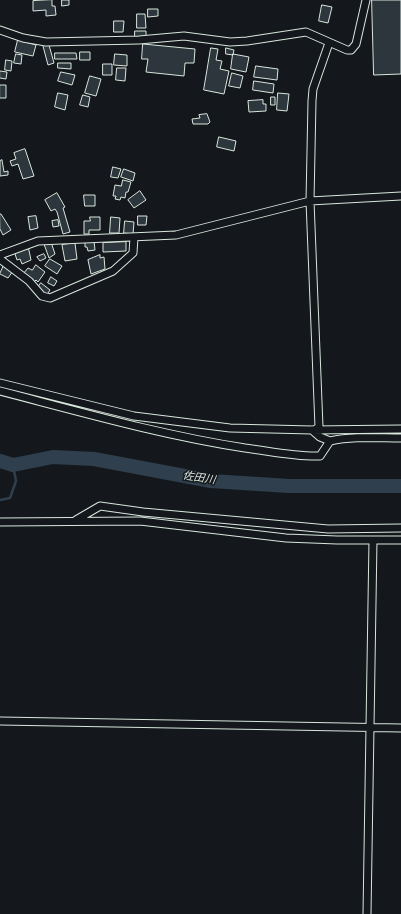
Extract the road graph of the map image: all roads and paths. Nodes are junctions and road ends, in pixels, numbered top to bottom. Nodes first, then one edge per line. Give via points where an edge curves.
1 (366, 0) edge
2 (0, 30) edge
3 (329, 43) junction
4 (401, 196) edge
5 (310, 201) junction
6 (134, 237) junction
7 (0, 255) edge
8 (0, 259) edge
9 (0, 383) edge
10 (0, 390) edge
11 (401, 428) edge
12 (312, 430) junction
13 (401, 438) edge
14 (330, 441) junction
15 (75, 521) junction
16 (0, 522) edge
17 (401, 528) edge
18 (372, 540) junction
19 (401, 540) edge
20 (0, 721) edge
21 (369, 728) junction
22 (401, 728) edge
23 (367, 914) edge

1 - 3 street via 354,48 347,50
2 - 3 street via 46,42 139,40 184,36 230,42 306,32
3 - 5 street via 313,89
4 - 5 street
5 - 6 street via 191,232
5 - 12 street via 320,427
6 - 7 street via 38,241
6 - 8 street via 132,253 112,271 50,298 42,296 29,281
9 - 12 street via 134,416 230,428
10 - 14 street via 114,422 232,446 320,456
11 - 12 street
12 - 14 street via 320,438
13 - 14 street via 347,438
15 - 16 street
15 - 17 street via 100,506 321,528
15 - 18 street via 140,521 286,538
18 - 19 street
18 - 21 street
20 - 21 street
21 - 22 street
21 - 23 street

